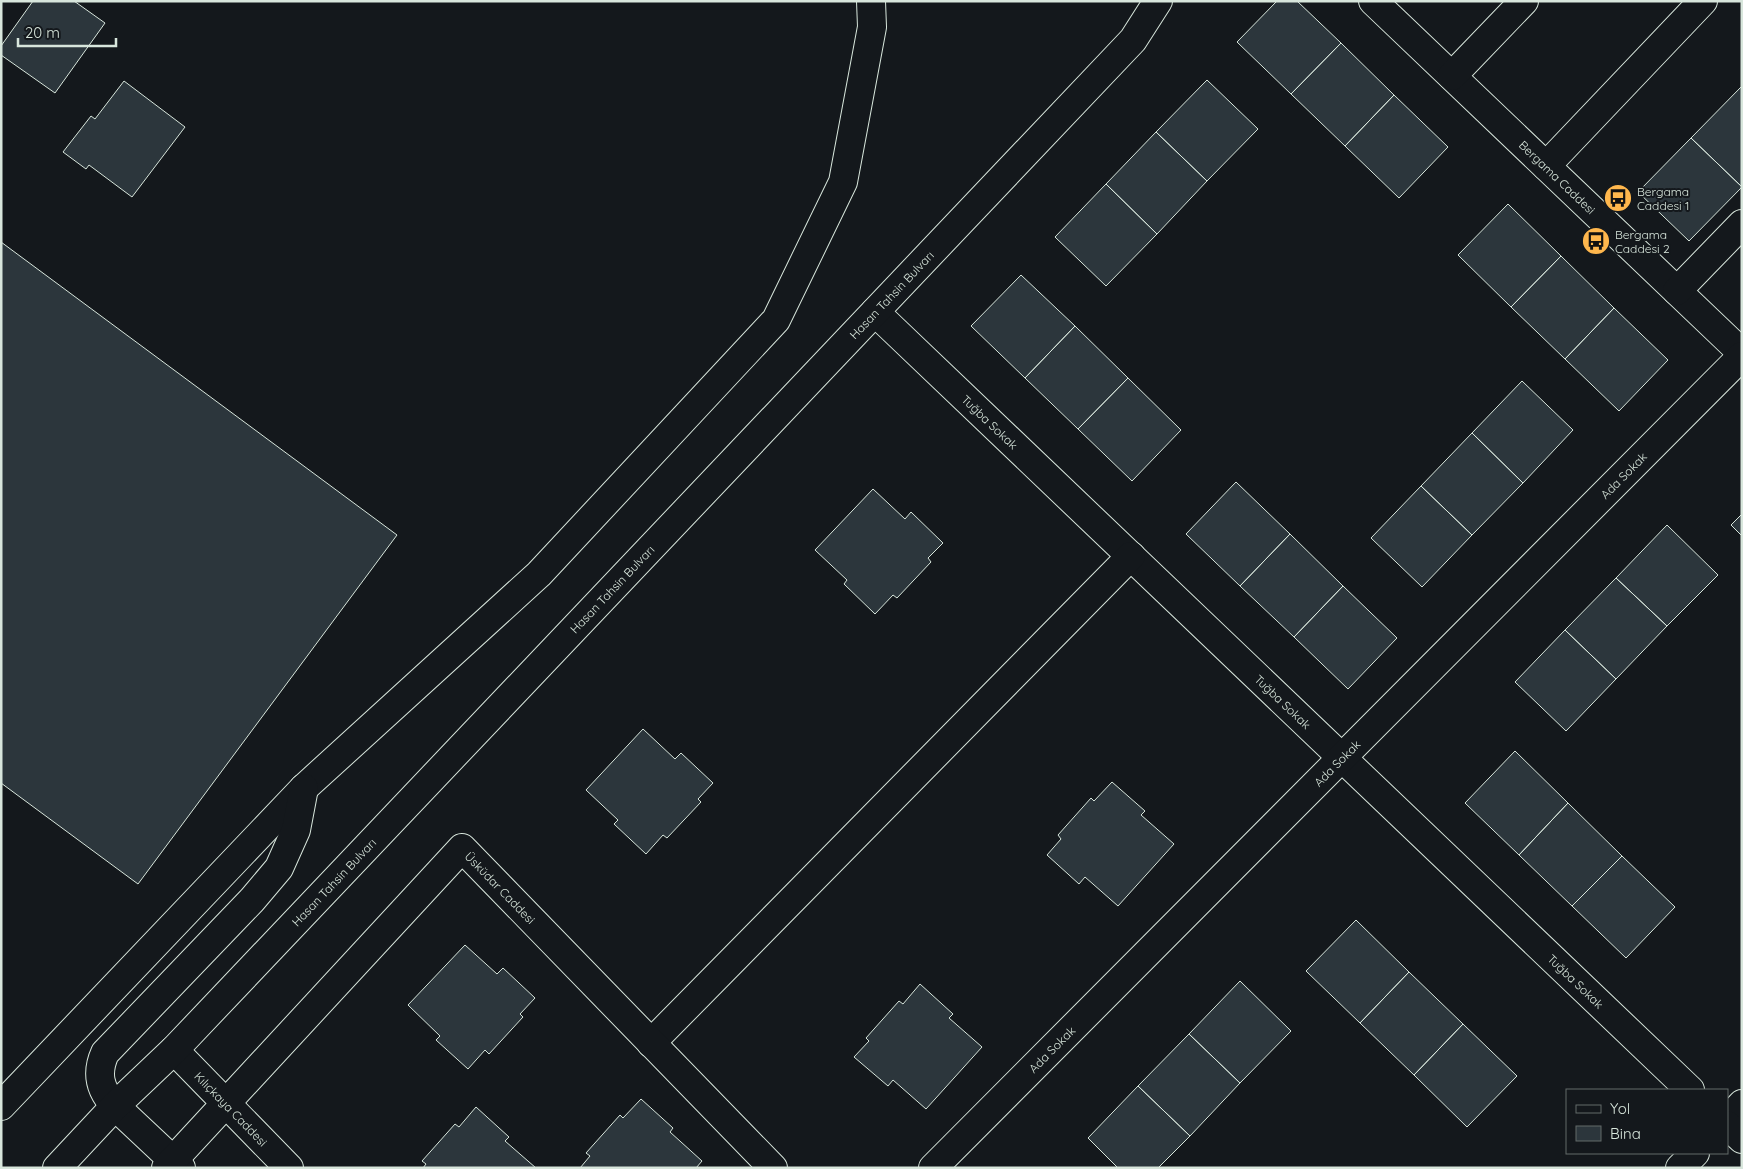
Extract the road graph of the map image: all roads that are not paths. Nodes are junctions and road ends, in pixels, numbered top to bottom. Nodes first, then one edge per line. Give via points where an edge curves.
1 (871, 1) edge
2 (1158, 1) edge
3 (1373, 1) edge
4 (1524, 1) edge
5 (1703, 1) edge
6 (1452, 76) junction
7 (1546, 166) junction
8 (1742, 224) edge
9 (1677, 291) junction
10 (875, 312) junction
11 (1742, 355) edge
12 (1131, 556) junction
13 (1342, 758) junction
14 (304, 788) junction
15 (651, 1043) junction
16 (174, 1050) junction
17 (1689, 1089) edge
18 (227, 1104) junction
19 (1742, 1104) edge
20 (1, 1106) edge
21 (115, 1106) junction
22 (1728, 1119) edge
23 (1728, 1126) edge
24 (1742, 1139) edge
25 (1694, 1154) edge
26 (173, 1165) edge
27 (57, 1168) edge
28 (289, 1168) edge
29 (773, 1168) edge
30 (933, 1168) edge
31 (1680, 1168) edge

1 - 14 street via 872,27 843,182 776,320 539,574
2 - 10 street, Hasan Tahsin Bulvarı via 1132,40
3 - 6 street, Bergama Caddesi
4 - 6 street
5 - 7 street
6 - 7 street, Bergama Caddesi
7 - 9 street, Bergama Caddesi
8 - 9 street
9 - 11 street, Bergama Caddesi
10 - 12 street, Tuğba Sokak
10 - 16 street, Hasan Tahsin Bulvarı
11 - 13 street, Ada Sokak
12 - 13 street, Tuğba Sokak
12 - 15 street
13 - 17 street, Tuğba Sokak
13 - 30 street, Ada Sokak
14 - 20 street
14 - 21 street via 296,830 279,868 104,1052 100,1064 101,1087
15 - 18 street, Üsküdar Caddesi via 462,848
15 - 29 street, Üsküdar Caddesi
16 - 18 street, Kılıçkaya Caddesi
16 - 21 street, Hasan Tahsin Bulvarı
18 - 26 street, Üsküdar Caddesi
18 - 28 street, Kılıçkaya Caddesi
19 - 22 street
21 - 26 street
21 - 27 street, Hasan Tahsin Bulvarı
23 - 24 street
25 - 31 street

